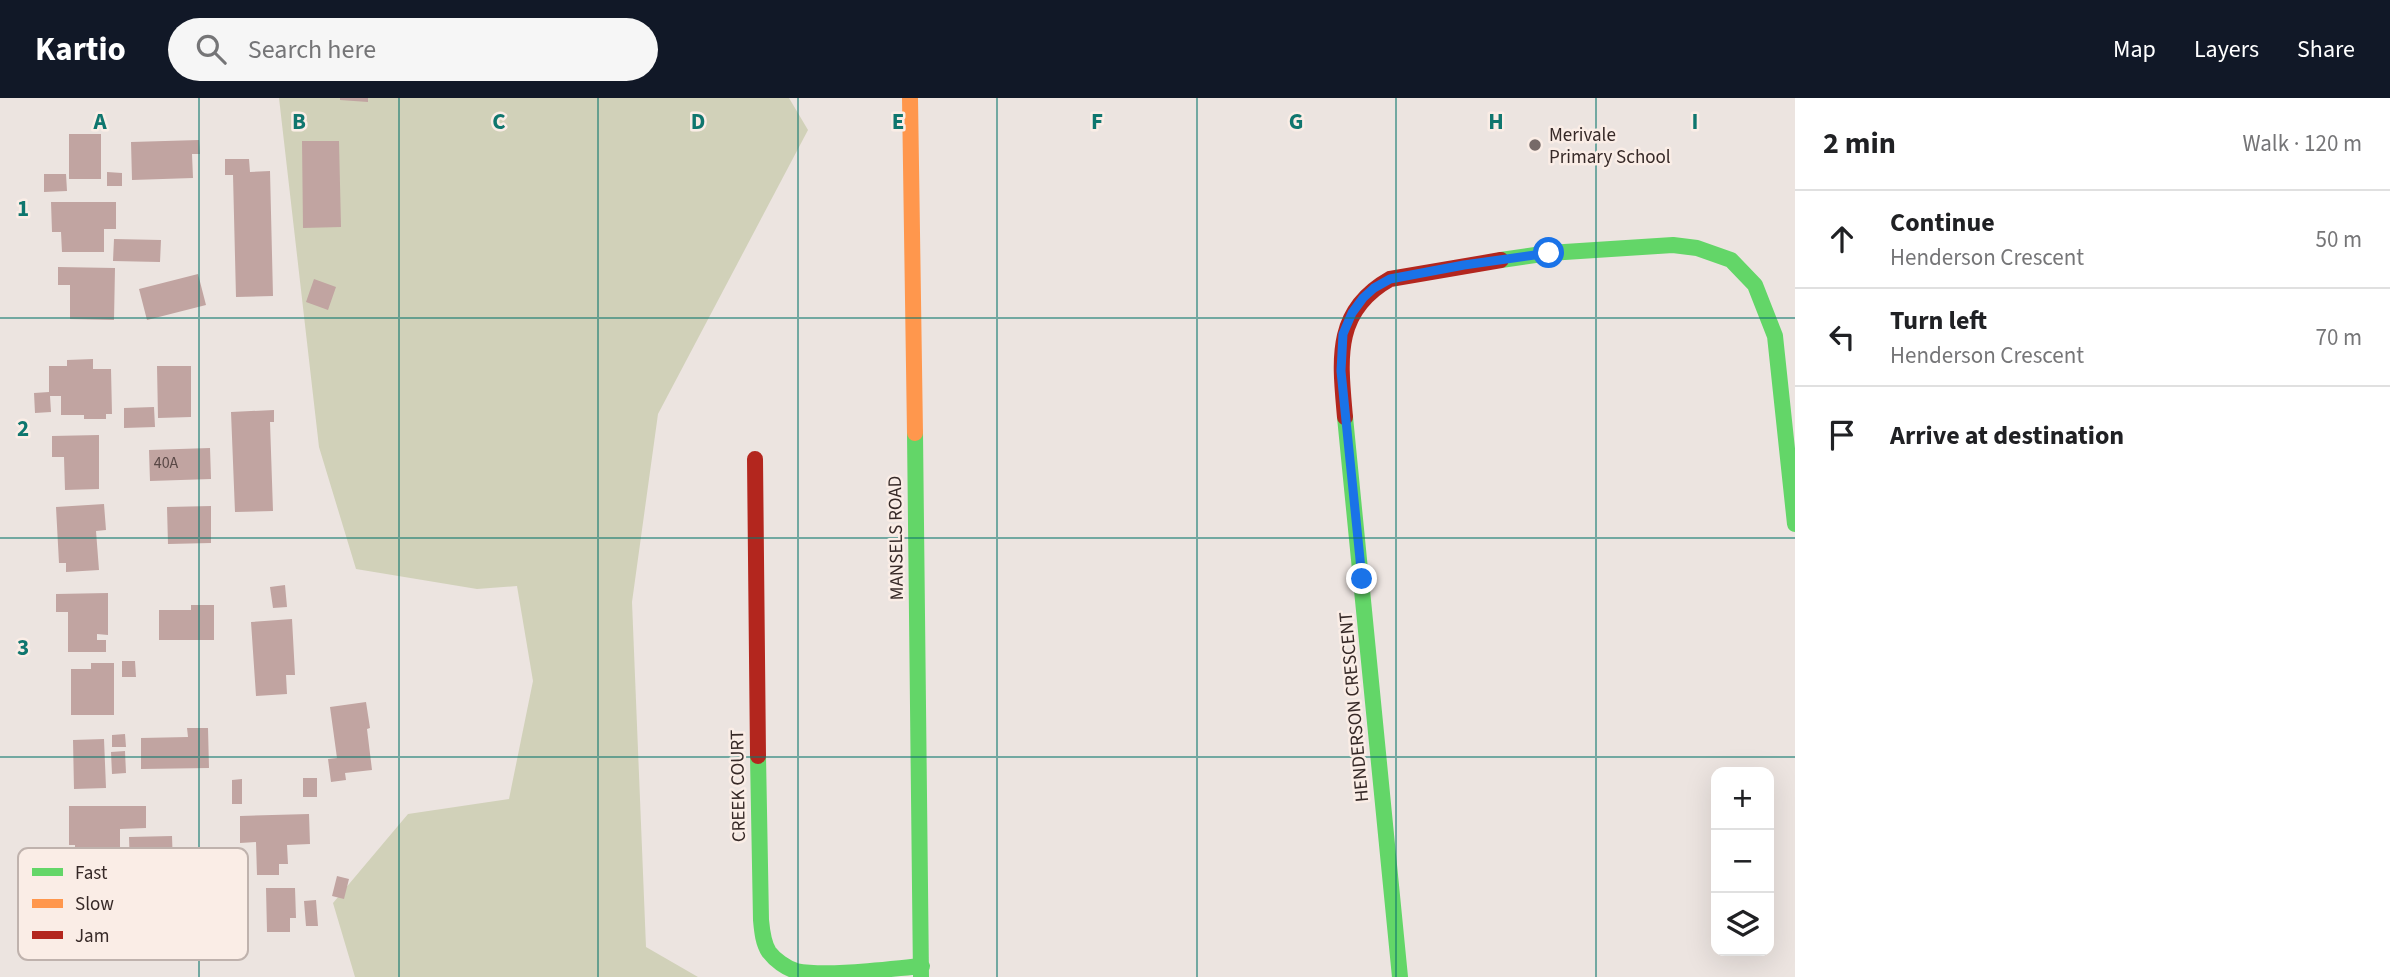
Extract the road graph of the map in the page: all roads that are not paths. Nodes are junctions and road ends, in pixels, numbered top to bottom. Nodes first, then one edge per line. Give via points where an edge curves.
1 (909, 98) edge
2 (755, 459) dead end
3 (1795, 524) edge
4 (921, 972) edge
5 (1400, 977) edge

1 - 4 street, MANSELS ROAD
2 - 4 street, CREEK COURT via 764,940 769,952 795,971
3 - 5 street, HENDERSON CRESCENT via 1775,336 1755,285 1731,260 1672,245 1549,253 1401,277 1363,298 1343,334 1341,371

